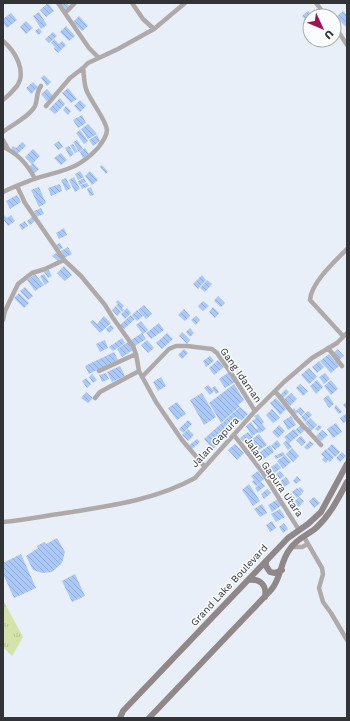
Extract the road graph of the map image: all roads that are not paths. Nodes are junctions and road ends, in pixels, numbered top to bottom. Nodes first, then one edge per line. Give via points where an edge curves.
1 (58, 3) edge
2 (75, 3) edge
3 (132, 3) edge
4 (185, 3) edge
5 (65, 13) junction
6 (154, 29) junction
7 (3, 41) edge
8 (99, 58) junction
9 (84, 68) junction
10 (41, 86) dead end
11 (3, 100) edge
12 (46, 106) dead end
13 (3, 132) edge
14 (3, 140) edge
15 (5, 148) edge
16 (35, 179) junction
17 (17, 186) junction
18 (3, 192) edge
19 (347, 249) edge
20 (64, 260) junction
21 (3, 320) edge
22 (345, 334) edge
23 (328, 348) junction
24 (136, 354) junction
25 (342, 366) dead end
26 (99, 371) dead end
27 (139, 372) junction
28 (142, 377) junction
29 (275, 391) junction
30 (95, 398) dead end
31 (255, 411) junction
32 (234, 435) junction
33 (321, 445) dead end
34 (347, 464) edge
35 (205, 467) junction
36 (347, 482) edge
37 (3, 522) edge
38 (299, 530) junction
39 (304, 537) junction
40 (308, 544) junction
41 (291, 547) junction
42 (266, 561) junction
43 (282, 570) junction
44 (248, 580) junction
45 (265, 597) junction
46 (347, 640) edge
47 (120, 718) edge
48 (149, 718) edge

1 - 5 street
2 - 5 street
3 - 6 street via 142,19
4 - 6 street
5 - 8 street
6 - 8 street
7 - 11 street via 16,56 20,74 17,86
8 - 9 street
9 - 12 street via 61,87
9 - 16 street via 85,87 102,116 107,129 106,134 102,143 79,165
10 - 13 street via 38,89 36,104 30,113
14 - 15 street
15 - 16 street via 21,160
16 - 17 street
17 - 18 street
17 - 20 street via 25,203
19 - 22 street via 313,288 310,300
20 - 21 street via 32,273 18,284
20 - 24 street via 105,305
22 - 23 street, Jalan Gapura
23 - 25 street
23 - 29 street, Jalan Gapura via 312,358
24 - 26 street
24 - 27 street
27 - 28 street
27 - 30 street via 100,392
28 - 31 street, Gang Idaman via 169,349 176,346 212,349
28 - 35 street via 174,429
29 - 31 street, Jalan Gapura
29 - 33 street
31 - 32 street, Jalan Gapura
32 - 35 street, Jalan Gapura
32 - 38 street, Jalan Gapura Utara via 263,473
34 - 38 street, Grand Lake Boulevard via 321,512
35 - 37 street, Jalan Gapura via 195,478 142,499
36 - 39 street via 332,510
38 - 42 street, Grand Lake Boulevard
39 - 40 street
39 - 41 street
40 - 41 street
40 - 46 street via 322,568 319,588 321,598
41 - 43 street
42 - 43 street via 270,572
42 - 44 street, Grand Lake Boulevard
43 - 45 street via 276,584
44 - 45 street via 255,579 263,584
44 - 47 street, Grand Lake Boulevard via 123,711
45 - 48 street

